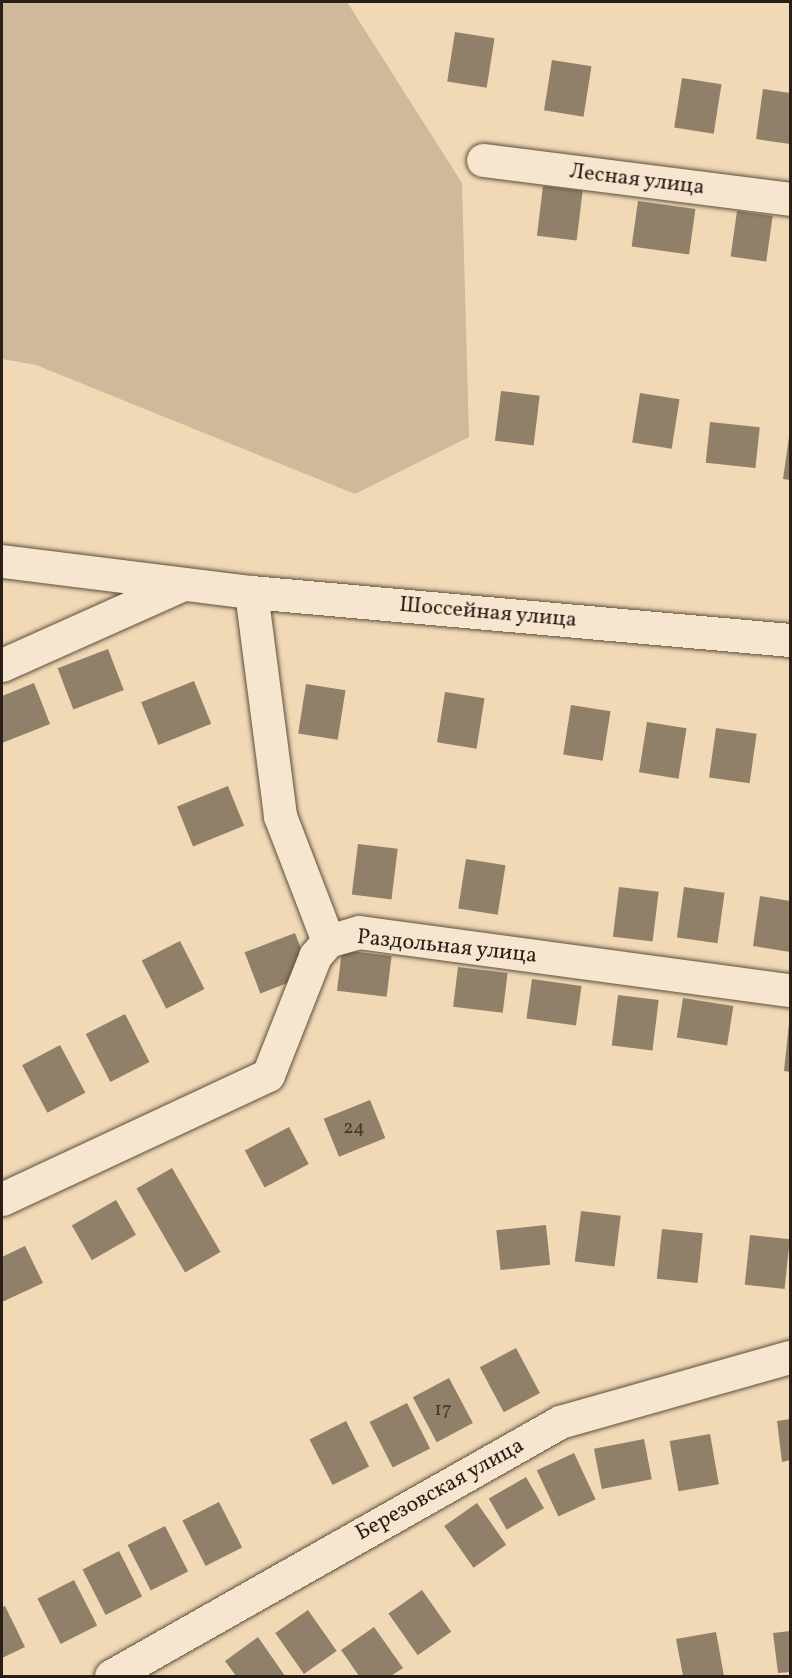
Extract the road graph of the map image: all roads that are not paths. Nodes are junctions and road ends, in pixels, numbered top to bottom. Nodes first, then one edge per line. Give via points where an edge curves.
1 (483, 160) dead end
2 (790, 200) edge
3 (2, 561) edge
4 (185, 584) junction
5 (251, 592) junction
6 (790, 640) edge
7 (2, 665) edge
8 (328, 941) junction
9 (790, 990) edge
10 (2, 1199) edge
11 (790, 1357) edge
12 (111, 1677) edge

1 - 2 street, Лесная улица
3 - 4 street, Шоссейная улица
4 - 5 street, Шоссейная улица
4 - 7 street
5 - 6 street, Шоссейная улица
5 - 8 street via 280,816
8 - 9 street, Раздольная улица via 359,932
8 - 10 street, Раздольная улица via 315,956 268,1075
11 - 12 street, Березовская улица via 560,1422

